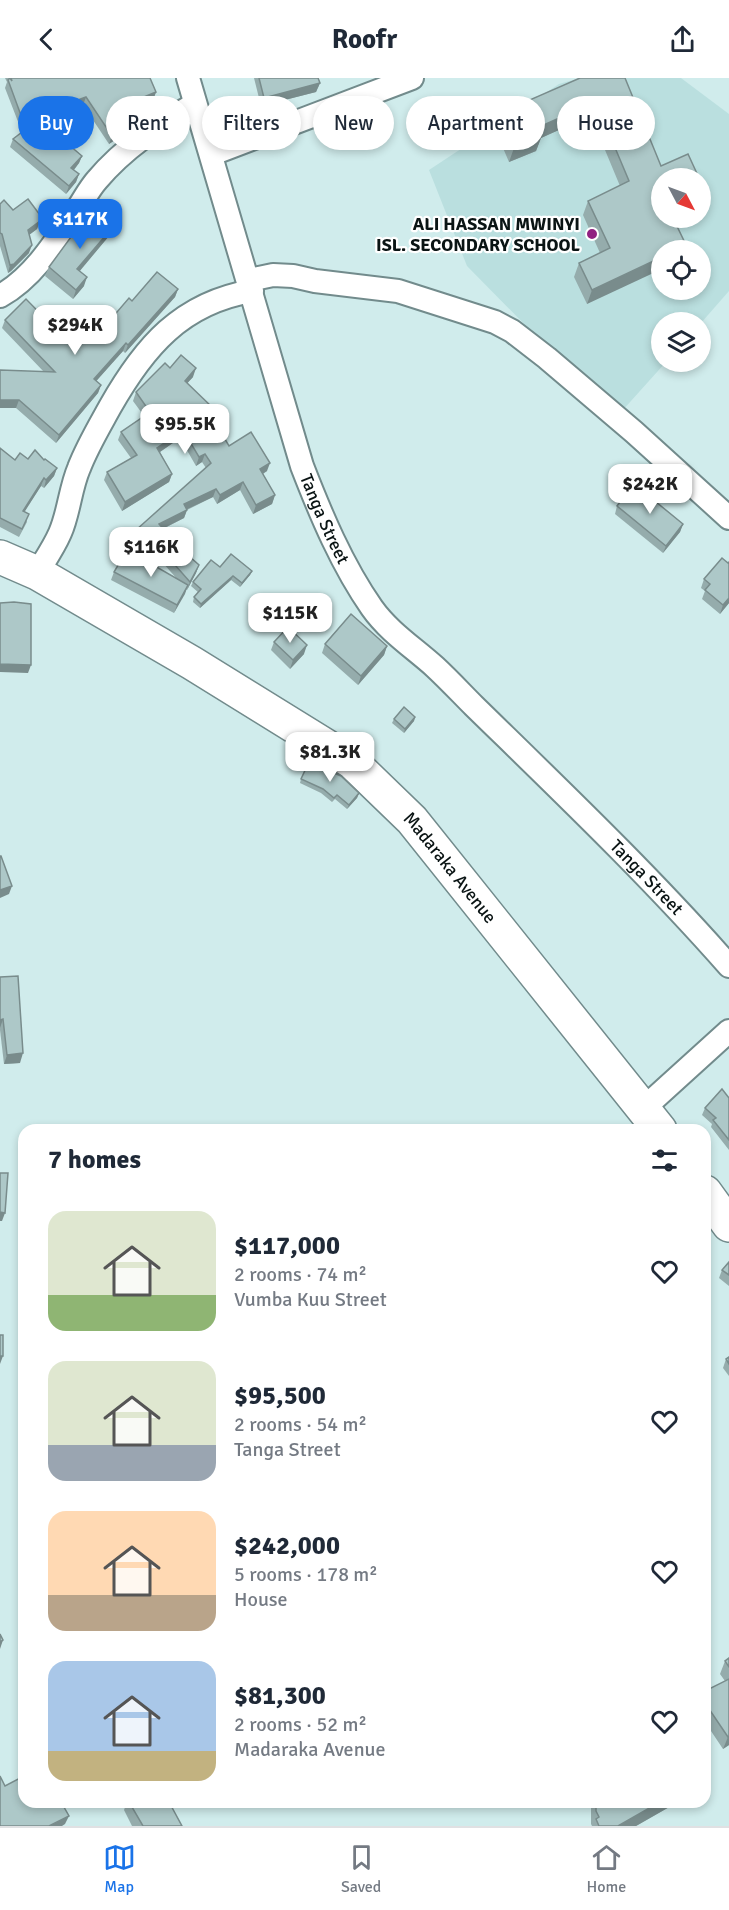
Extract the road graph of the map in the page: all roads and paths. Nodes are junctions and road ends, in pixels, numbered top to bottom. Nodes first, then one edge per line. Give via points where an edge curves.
1 (188, 78) edge
2 (412, 78) edge
3 (195, 104) junction
4 (212, 154) junction
5 (251, 285) junction
6 (0, 296) edge
7 (729, 518) edge
8 (0, 557) edge
9 (37, 573) junction
10 (729, 966) edge
11 (729, 1031) edge
12 (652, 1119) edge
13 (711, 1200) edge
14 (729, 1225) edge

1 - 3 street, Tanga Street
2 - 4 street
3 - 4 street, Tanga Street
3 - 6 street via 151,130 121,155 96,181 23,280
4 - 5 street, Tanga Street
5 - 7 street via 273,275 398,291 495,322 547,358
5 - 9 street via 184,316 145,352 78,469 60,534
5 - 10 street, Tanga Street via 302,466 320,512 374,611 581,809
8 - 9 main road, Madaraka Avenue
9 - 12 main road, Madaraka Avenue via 352,762 412,820
11 - 12 street
13 - 14 main road

